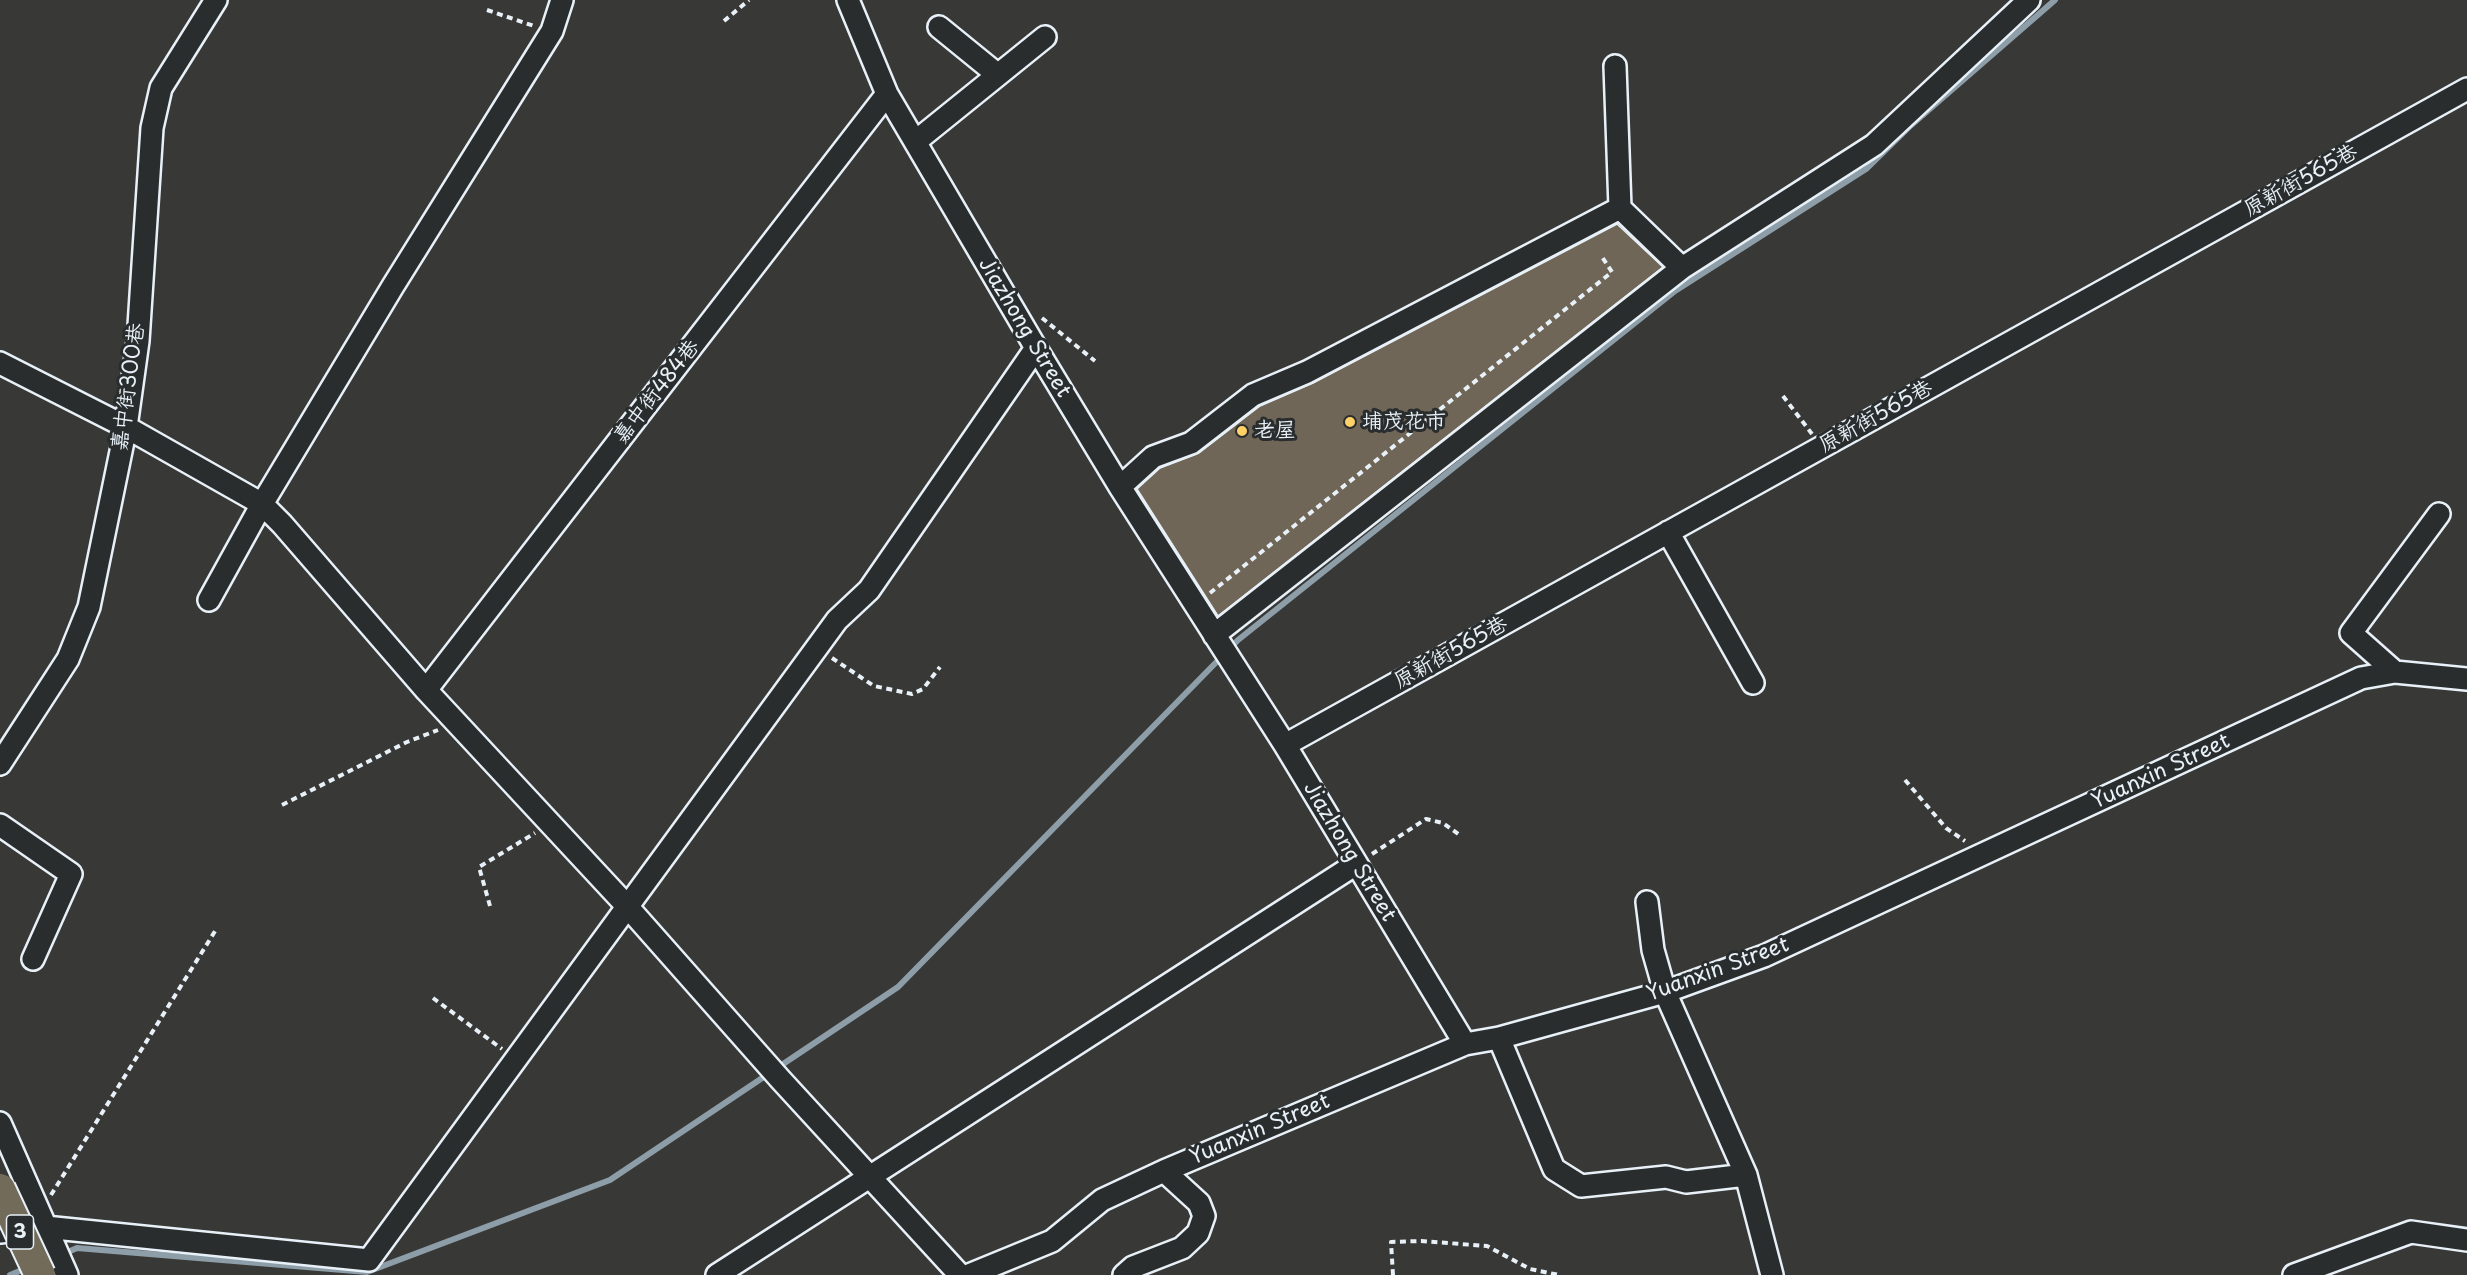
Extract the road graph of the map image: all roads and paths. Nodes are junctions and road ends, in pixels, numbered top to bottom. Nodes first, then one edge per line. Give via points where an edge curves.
1 (216, 0) edge
2 (562, 0) edge
3 (749, 0) edge
4 (848, 0) edge
5 (2029, 0) edge
6 (487, 10) dead end
7 (724, 21) dead end
8 (939, 27) dead end
9 (552, 31) junction
10 (1046, 37) dead end
11 (1615, 66) dead end
12 (998, 75) junction
13 (2467, 89) edge
14 (887, 94) junction
15 (915, 142) junction
16 (1620, 208) junction
17 (1602, 257) dead end
18 (1682, 268) junction
19 (1040, 316) dead end
20 (1036, 348) junction
21 (1095, 361) dead end
22 (0, 363) edge
23 (1783, 396) dead end
24 (126, 428) junction
25 (1822, 447) junction
26 (1120, 487) junction
27 (262, 504) junction
28 (2439, 514) dead end
29 (1668, 532) junction
30 (209, 600) dead end
31 (1195, 605) junction
32 (1222, 647) junction
33 (817, 648) junction
34 (940, 667) dead end
35 (2395, 672) junction
36 (2467, 679) edge
37 (1753, 683) dead end
38 (426, 690) junction
39 (457, 723) junction
40 (1285, 745) junction
41 (0, 764) edge
42 (1905, 780) dead end
43 (282, 806) dead end
44 (551, 824) junction
45 (0, 825) edge
46 (1461, 837) dead end
47 (1983, 855) junction
48 (1356, 864) junction
49 (1647, 902) dead end
50 (626, 905) junction
51 (490, 906) dead end
52 (217, 928) dead end
53 (33, 959) dead end
54 (1665, 992) junction
55 (433, 998) dead end
56 (1498, 1038) junction
57 (1465, 1044) junction
58 (515, 1058) junction
59 (0, 1123) edge
60 (1164, 1171) junction
61 (1746, 1175) junction
62 (870, 1177) junction
63 (0, 1189) edge
64 (45, 1229) junction
65 (0, 1232) edge
66 (2467, 1240) edge
67 (57, 1274) edge
68 (717, 1275) edge
69 (960, 1275) edge
70 (969, 1275) edge
71 (1124, 1275) edge
72 (1393, 1275) edge
73 (1559, 1275) edge
74 (1772, 1275) edge
75 (2294, 1275) edge

1 - 24 street, 嘉中街300巷 via 161,88 152,128 138,341
2 - 9 street
3 - 7 path
4 - 14 street, Jiazhong Street
5 - 18 street via 1874,145
6 - 9 path
8 - 12 street
9 - 27 street
10 - 12 street
11 - 16 street
12 - 15 street
13 - 25 street, 原新街565巷
14 - 15 street, Jiazhong Street
14 - 38 street, 嘉中街484巷
15 - 20 street, Jiazhong Street
16 - 18 street
16 - 26 street via 1307,372 1253,394 1191,443 1153,457
17 - 31 path via 1612,272
18 - 32 street
19 - 21 path
20 - 26 street, Jiazhong Street
20 - 33 street via 869,590 837,620
22 - 24 street
23 - 25 path
24 - 27 street
24 - 41 street, 嘉中街300巷 via 89,607 68,658
25 - 29 street, 原新街565巷
26 - 31 street, Jiazhong Street
27 - 30 street
27 - 38 street
28 - 35 street via 2351,633
29 - 37 street
29 - 40 street, 原新街565巷
31 - 32 street, Jiazhong Street
32 - 40 street, Jiazhong Street
33 - 34 path via 874,686 912,694 923,689
33 - 50 street
35 - 36 street, Yuanxin Street
35 - 47 street, Yuanxin Street via 2361,678
38 - 39 street
39 - 43 path via 407,742
39 - 44 street
40 - 48 street, Jiazhong Street
42 - 47 path via 1946,828
44 - 50 street
44 - 51 path via 479,867
45 - 53 street via 71,874
46 - 48 path via 1443,823 1426,819
47 - 54 street, Yuanxin Street via 1764,956
48 - 57 street, Jiazhong Street
48 - 62 street
49 - 54 street via 1653,950
50 - 58 street
50 - 62 street
52 - 64 path
54 - 56 street, Yuanxin Street
54 - 61 street
55 - 58 path
56 - 57 street, Yuanxin Street
56 - 61 street via 1554,1169 1581,1186 1665,1177 1686,1182
57 - 60 street, Yuanxin Street
58 - 64 street via 369,1260
59 - 64 street
60 - 70 street, Yuanxin Street via 1102,1200 1052,1241
60 - 71 street via 1198,1203 1204,1216 1198,1233 1182,1248 1133,1267
61 - 74 street
62 - 68 street
62 - 69 street
63 - 67 highway, 3, bridge
64 - 65 street
64 - 67 street
66 - 75 street via 2411,1232
72 - 73 path via 1391,1242 1421,1241 1487,1246 1530,1269

